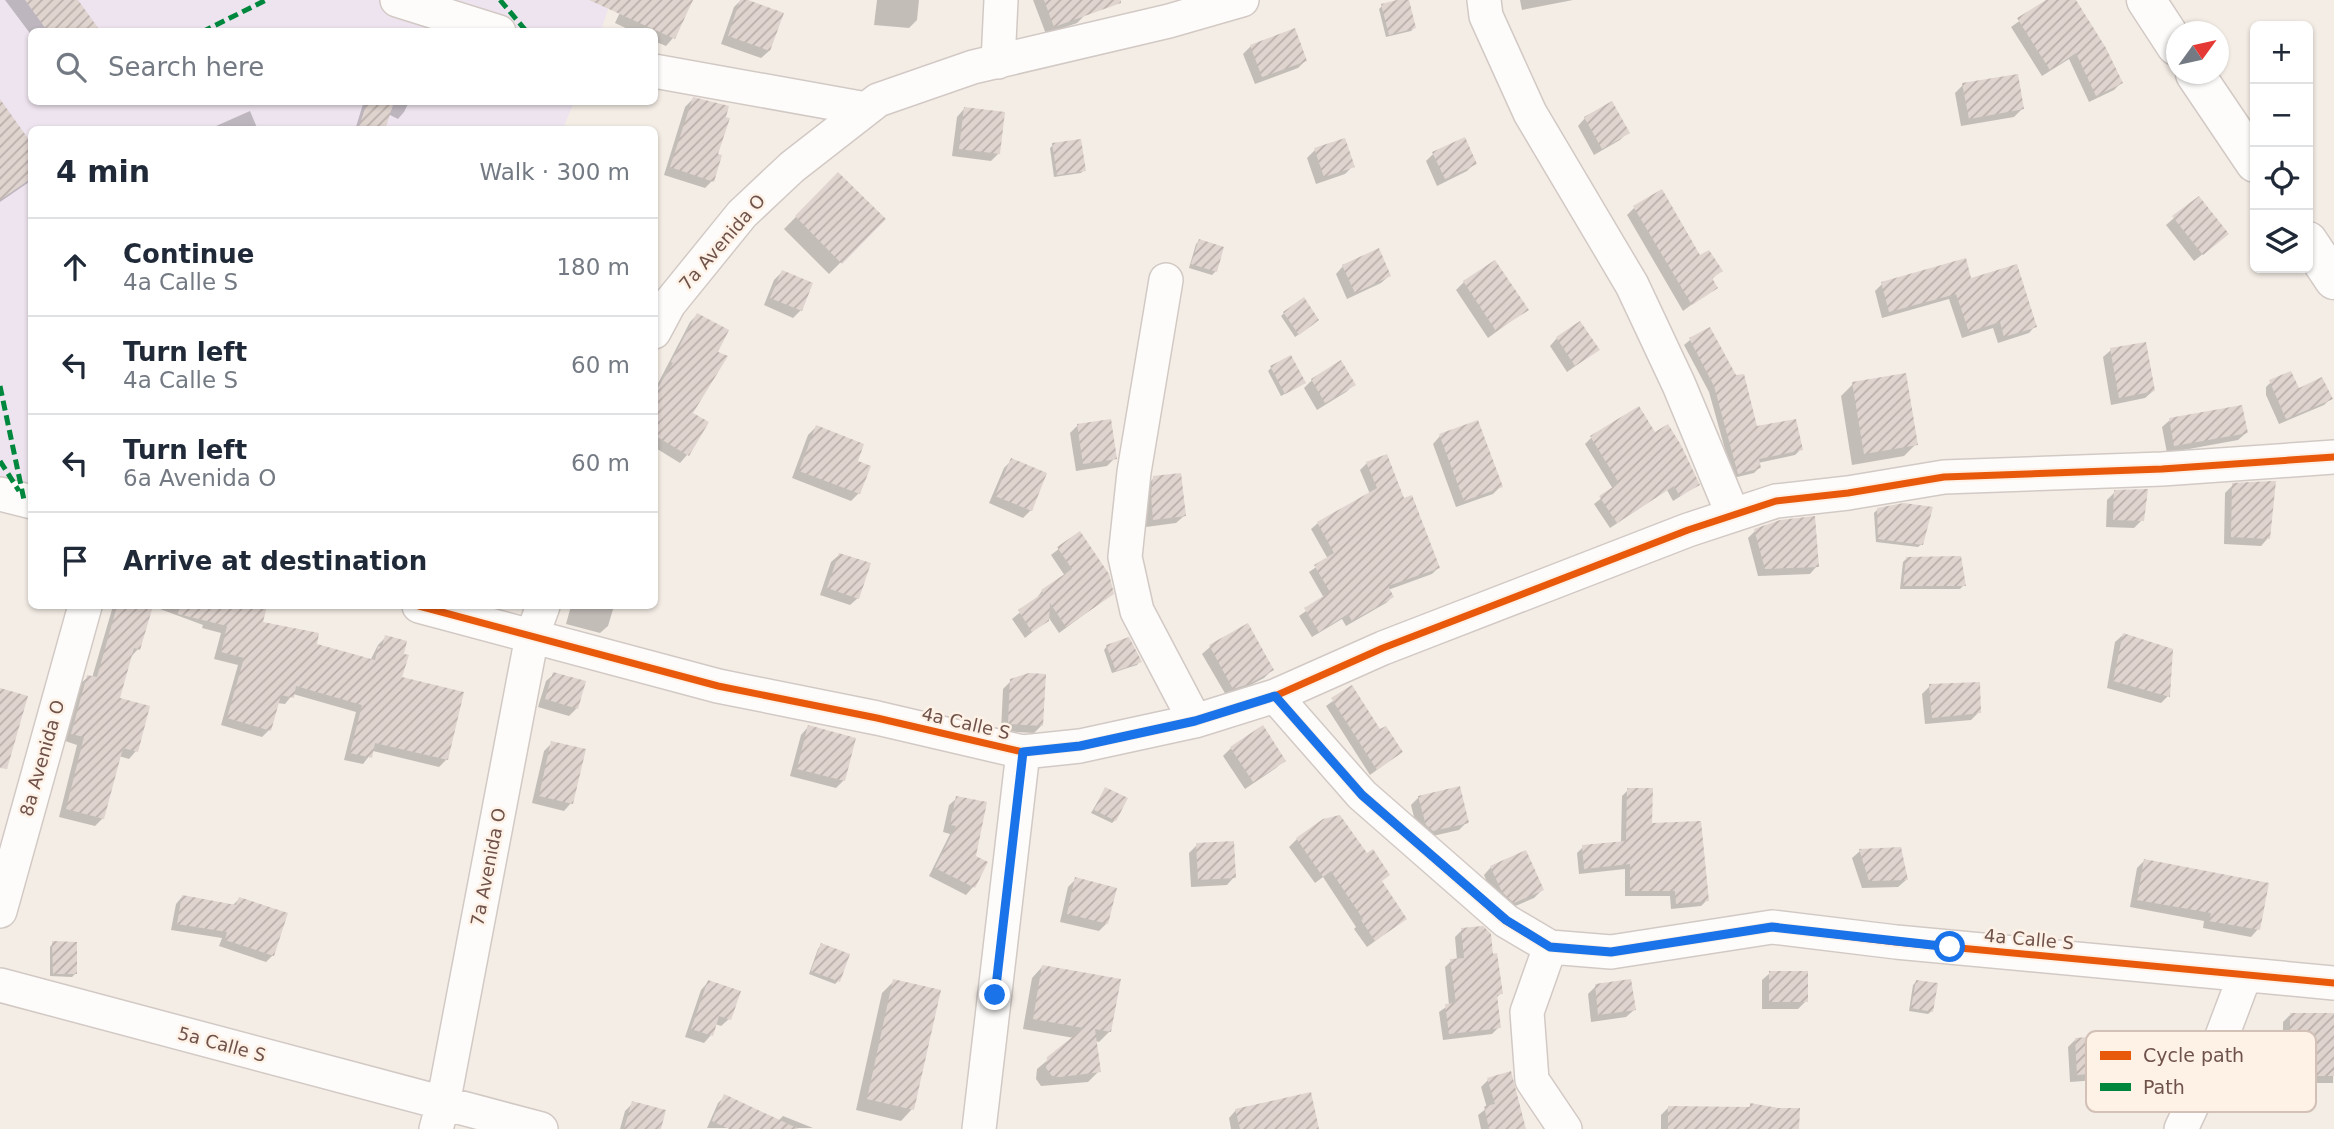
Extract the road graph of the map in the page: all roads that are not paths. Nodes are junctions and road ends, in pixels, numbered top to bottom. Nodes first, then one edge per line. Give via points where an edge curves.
1 (397, 0) edge
2 (1001, 0) edge
3 (1242, 0) edge
4 (1484, 0) edge
5 (2146, 0) edge
6 (486, 28) edge
7 (2166, 31) edge
8 (998, 62) junction
9 (658, 72) edge
10 (2202, 84) edge
11 (866, 109) junction
12 (2250, 156) edge
13 (2313, 248) edge
14 (1166, 280) dead end
15 (2334, 280) edge
16 (658, 325) edge
17 (2334, 457) edge
18 (0, 494) edge
19 (28, 501) edge
20 (1733, 515) junction
21 (84, 609) edge
22 (443, 609) edge
23 (537, 621) edge
24 (1275, 696) junction
25 (1195, 721) junction
26 (1023, 752) junction
27 (0, 911) edge
28 (1550, 947) junction
29 (2245, 975) junction
30 (2334, 983) edge
31 (0, 985) edge
32 (2224, 1031) edge
33 (2189, 1112) edge
34 (440, 1116) edge
35 (541, 1129) edge
36 (979, 1129) edge
37 (1565, 1129) edge
38 (2181, 1129) edge

1 - 6 street
2 - 8 street
3 - 8 street, 7a Avenida O
4 - 20 street via 1486,16 1530,113 1632,285
5 - 7 street
8 - 11 street, 7a Avenida O via 878,100
9 - 11 street
10 - 12 street
11 - 16 street, 7a Avenida O via 792,167 742,214 669,304
13 - 15 street
14 - 25 street via 1134,472 1125,557 1137,611
17 - 20 street via 1944,477 1776,501
18 - 19 street
20 - 24 street via 1383,648
21 - 27 street, 8a Avenida O
22 - 23 street, 4a Calle S
23 - 26 street, 4a Calle S via 718,686
23 - 34 street, 7a Avenida O
24 - 25 street, 4a Calle S
24 - 28 street, 4a Calle S via 1362,795 1506,920
25 - 26 street, 4a Calle S via 1080,746
26 - 36 street
28 - 29 street, 4a Calle S via 1611,952 1772,927
28 - 37 street via 1527,1012 1532,1080
29 - 30 street, 4a Calle S
29 - 32 street
31 - 34 street, 5a Calle S
33 - 38 street
34 - 35 street, 5a Calle S

